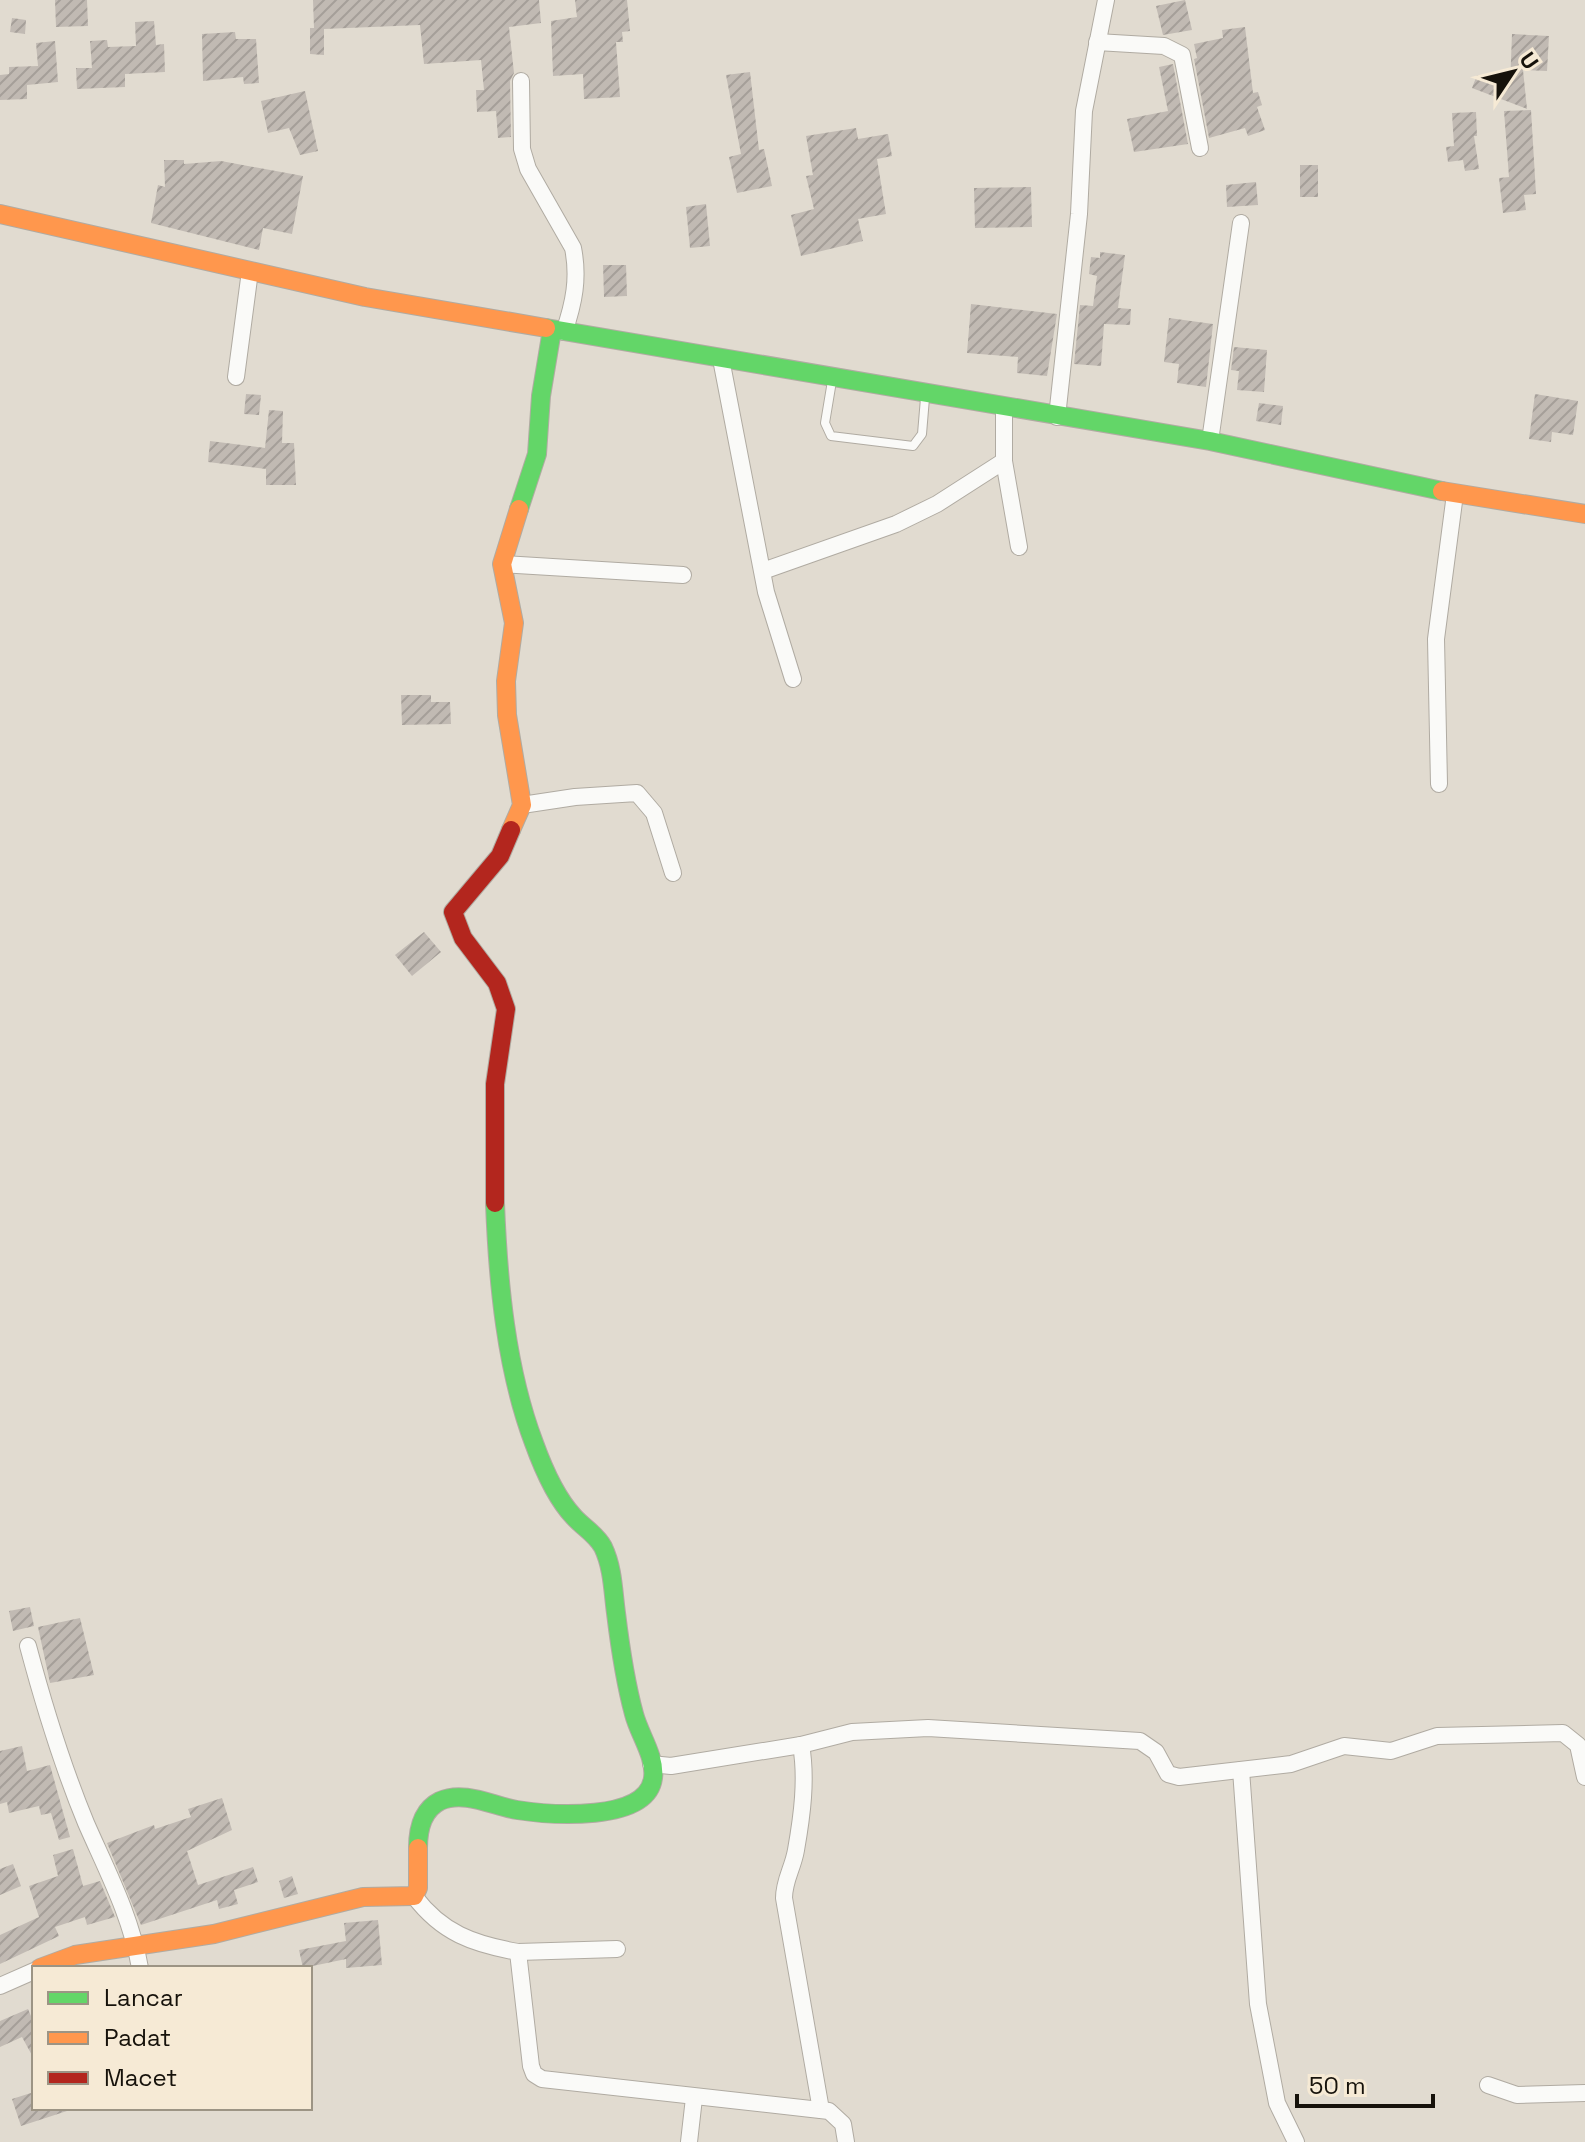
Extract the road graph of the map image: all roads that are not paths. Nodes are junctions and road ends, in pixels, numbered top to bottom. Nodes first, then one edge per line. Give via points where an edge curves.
1 (1106, 0) edge
2 (1097, 42) junction
3 (521, 81) dead end
4 (1200, 148) dead end
5 (0, 214) edge
6 (1241, 223) dead end
7 (250, 271) junction
8 (558, 331) junction
9 (721, 359) junction
10 (236, 377) dead end
11 (832, 378) junction
12 (926, 394) junction
13 (1004, 407) junction
14 (1057, 417) junction
15 (1210, 441) junction
16 (1004, 461) junction
17 (1455, 494) junction
18 (1585, 514) edge
19 (1019, 547) dead end
20 (502, 564) junction
21 (763, 571) junction
22 (683, 575) dead end
23 (793, 679) dead end
24 (1439, 784) dead end
25 (522, 805) junction
26 (673, 873) dead end
27 (28, 1646) dead end
28 (1580, 1740) edge
29 (801, 1745) junction
30 (651, 1764) junction
31 (1241, 1770) junction
32 (1585, 1777) edge
33 (414, 1896) junction
34 (136, 1945) junction
35 (617, 1949) dead end
36 (518, 1952) junction
37 (45, 1966) edge
38 (140, 1966) edge
39 (32, 1972) edge
40 (0, 1986) edge
41 (1488, 2085) dead end
42 (1585, 2093) edge
43 (694, 2098) junction
44 (821, 2110) junction
45 (689, 2142) edge
46 (846, 2142) edge
47 (1296, 2142) edge

1 - 2 street
2 - 4 street via 1164,46 1182,55
2 - 14 street via 1084,111 1079,214
3 - 8 street via 522,149 528,169 573,248 575,261 577,281
5 - 7 main road
6 - 15 street
7 - 8 main road
7 - 10 street
8 - 9 main road
8 - 20 main road via 541,396 537,454
9 - 11 main road
9 - 21 street
11 - 12 main road
11 - 12 lane via 825,423 831,436 913,446 922,434
12 - 13 main road
13 - 14 main road
13 - 16 street
14 - 15 main road
15 - 17 main road
16 - 19 street
16 - 21 street via 896,524
17 - 18 main road
17 - 24 street via 1436,639
20 - 22 street
20 - 25 main road via 514,623 507,715
21 - 23 street
25 - 26 street via 637,793 654,813
25 - 30 main road via 500,856 453,912 459,935 496,981 506,1004 494,1109 496,1259 532,1440 562,1499 595,1534 609,1562 624,1671
27 - 34 street via 47,1716
28 - 31 street via 1563,1733 1437,1736 1400,1749 1344,1746 1291,1764
28 - 32 street
29 - 30 street via 671,1766
29 - 31 street via 852,1732 997,1731 1140,1741 1156,1752 1168,1774 1179,1777
29 - 44 street via 801,1809 784,1898
30 - 33 main road via 654,1776 647,1796 624,1809 546,1813 465,1798 443,1800 421,1821
31 - 47 street via 1258,2004 1277,2103
33 - 34 main road via 363,1897 214,1934
33 - 36 street via 452,1934
34 - 37 main road via 75,1955
34 - 38 street
35 - 36 street
36 - 43 street via 534,2074
39 - 40 street
41 - 42 street via 1517,2095
43 - 44 street
43 - 45 street
44 - 46 street via 837,2116

